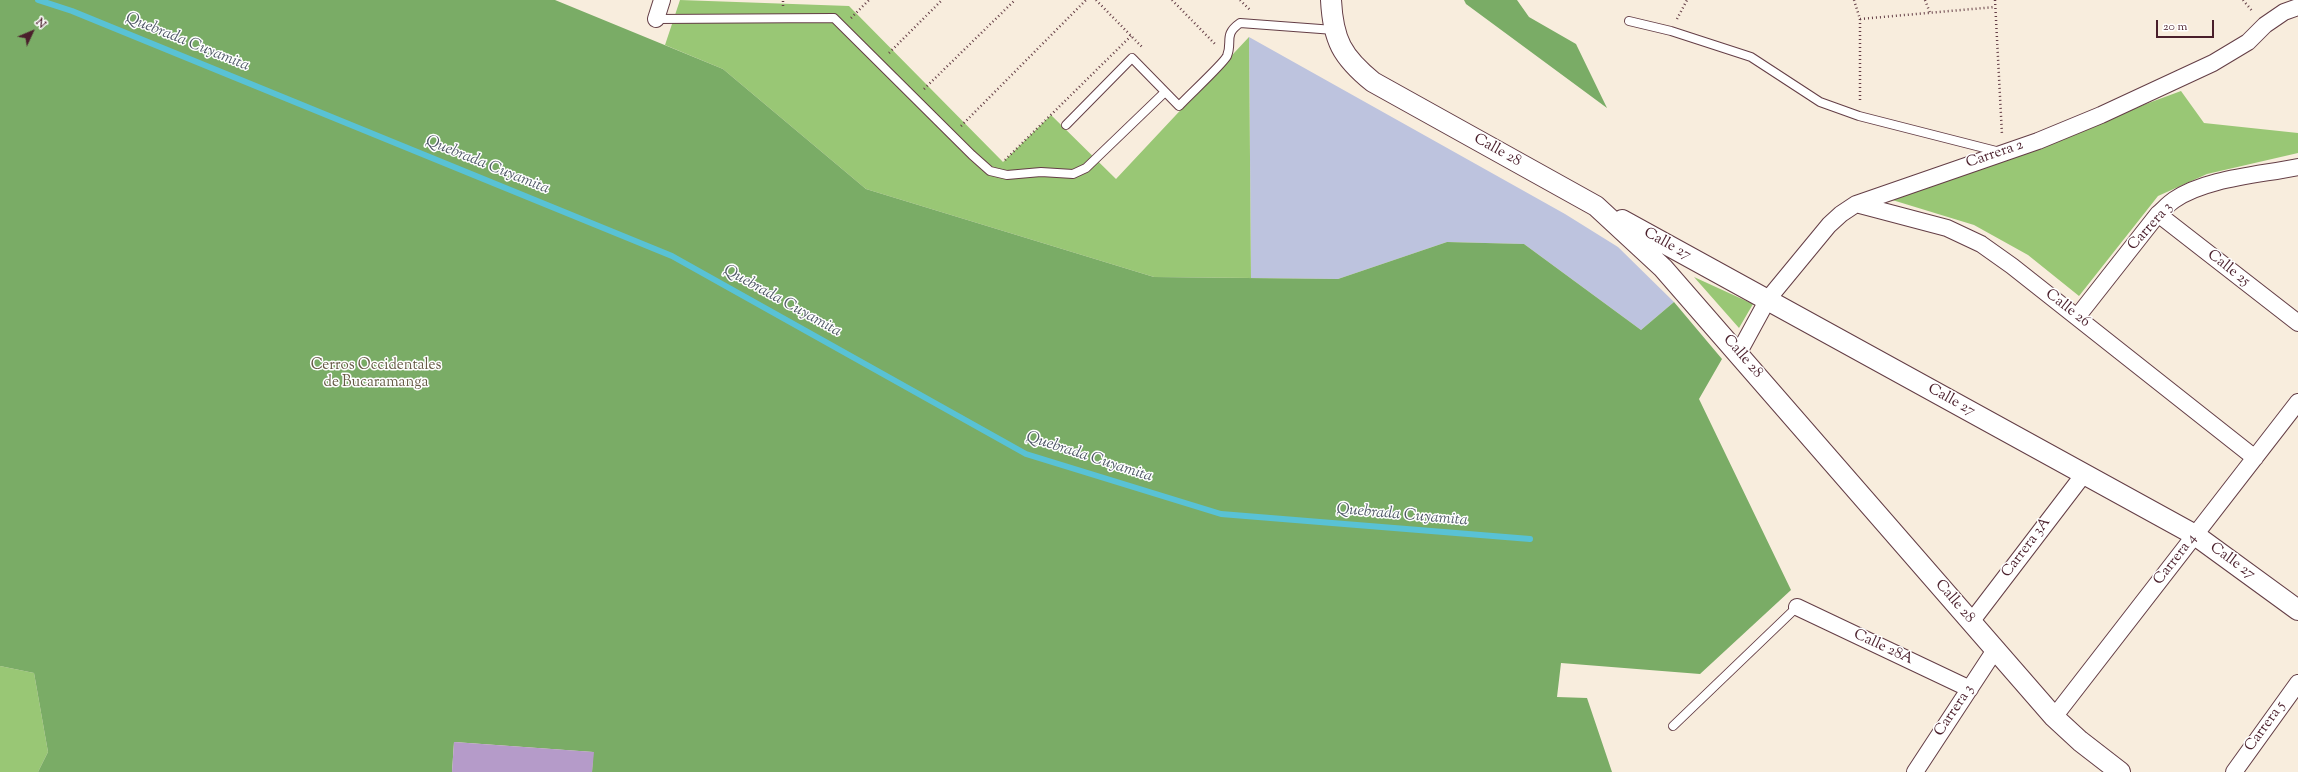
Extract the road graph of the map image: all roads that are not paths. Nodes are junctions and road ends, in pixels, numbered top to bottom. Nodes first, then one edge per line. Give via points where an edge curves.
1 (662, 0) edge
2 (1331, 0) edge
3 (2298, 6) edge
4 (656, 19) joint
5 (1629, 22) dead end
6 (1334, 30) junction
7 (1165, 92) junction
8 (1066, 125) dead end
9 (2003, 153) junction
10 (2298, 167) edge
11 (1856, 204) junction
12 (1596, 206) junction
13 (2158, 214) junction
14 (1768, 300) junction
15 (2077, 317) junction
16 (2298, 323) edge
17 (1738, 354) junction
18 (2298, 402) edge
19 (2255, 458) junction
20 (2084, 474) junction
21 (2195, 535) junction
22 (1797, 607) joint
23 (2298, 610) edge
24 (1971, 622) junction
25 (1995, 650) junction
26 (2298, 683) edge
27 (1970, 689) junction
28 (2054, 717) junction
29 (1673, 726) dead end
30 (1915, 772) edge
31 (2120, 772) edge
32 (2234, 772) edge

1 - 4 street
2 - 6 street, Calle 28
3 - 9 street, Carrera 2 via 2284,12 2265,25 2248,42 2213,63 2101,115
4 - 7 lane via 834,18 990,171 1007,175 1041,172 1073,174 1086,168
5 - 9 lane via 1671,31 1751,56 1820,102 1860,116
6 - 7 lane via 1240,23 1228,36 1227,56 1179,106
6 - 12 street, Calle 28 via 1347,59 1373,82
7 - 8 lane via 1132,58
9 - 11 street, Carrera 2
10 - 13 street, Carrera 3 via 2195,189 2174,200
11 - 14 street, Carrera 2 via 1829,225
11 - 15 street, Calle 26 via 1947,228 1981,244
12 - 14 street, Calle 27
12 - 17 street, Calle 28 via 1668,273
13 - 15 street, Carrera 3
13 - 16 street, Calle 25
14 - 17 street, Carrera 2
14 - 20 street, Calle 27
15 - 19 street, Calle 26
17 - 24 street, Calle 28
18 - 19 street, Carrera 4
19 - 21 street, Carrera 4
20 - 21 street, Calle 27
20 - 24 street, Carrera 3A
21 - 23 street, Calle 27
21 - 28 street, Carrera 4
22 - 27 street, Calle 28A
22 - 29 lane
24 - 25 street, Calle 28
25 - 27 street, Carrera 3
25 - 28 street, Calle 28
26 - 32 street, Carrera 5
27 - 30 street, Carrera 3
28 - 31 street, Calle 28

